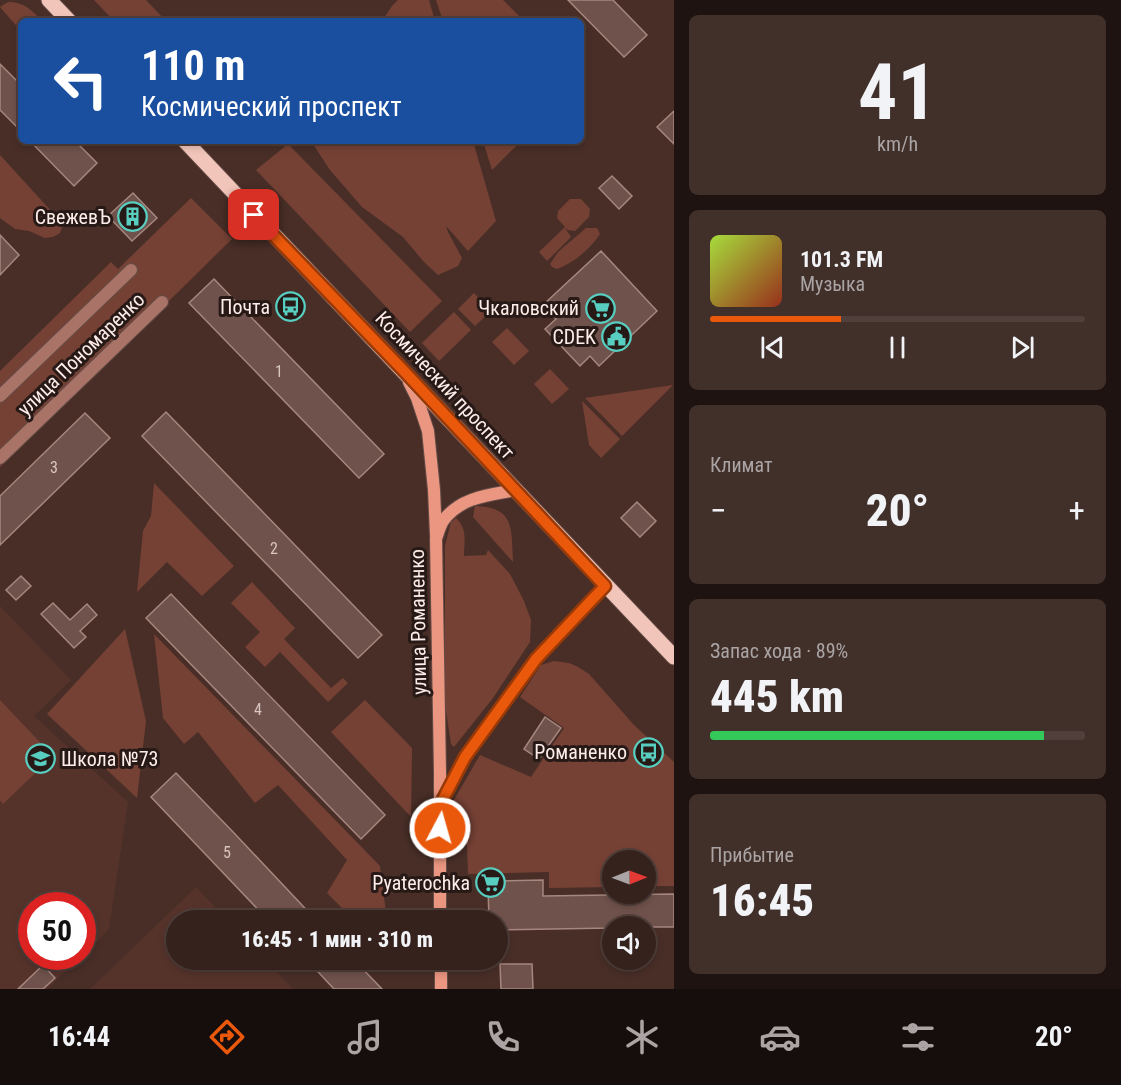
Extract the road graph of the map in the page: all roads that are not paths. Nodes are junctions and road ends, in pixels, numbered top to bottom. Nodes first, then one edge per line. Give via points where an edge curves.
1 (49, 0) edge
2 (66, 18) edge
3 (187, 144) edge
4 (131, 270) dead end
5 (162, 302) dead end
6 (403, 370) junction
7 (0, 396) edge
8 (0, 458) edge
9 (516, 490) junction
10 (436, 539) junction
11 (605, 586) junction
12 (674, 657) edge
13 (440, 805) junction
14 (440, 910) edge
15 (441, 970) edge
16 (441, 989) edge

1 - 2 main road
3 - 6 main road, Космический проспект
4 - 7 street, улица Пономаренко
5 - 8 street, улица Пономаренко
6 - 9 main road, Космический проспект
6 - 10 main road via 428,431
9 - 10 main road, улица Романенко via 474,498 455,508 442,522
9 - 11 main road, Космический проспект
10 - 13 main road, улица Романенко
11 - 12 main road, Космический проспект
11 - 13 main road, улица Романенко via 536,659 465,757
13 - 14 main road, улица Романенко
15 - 16 main road

